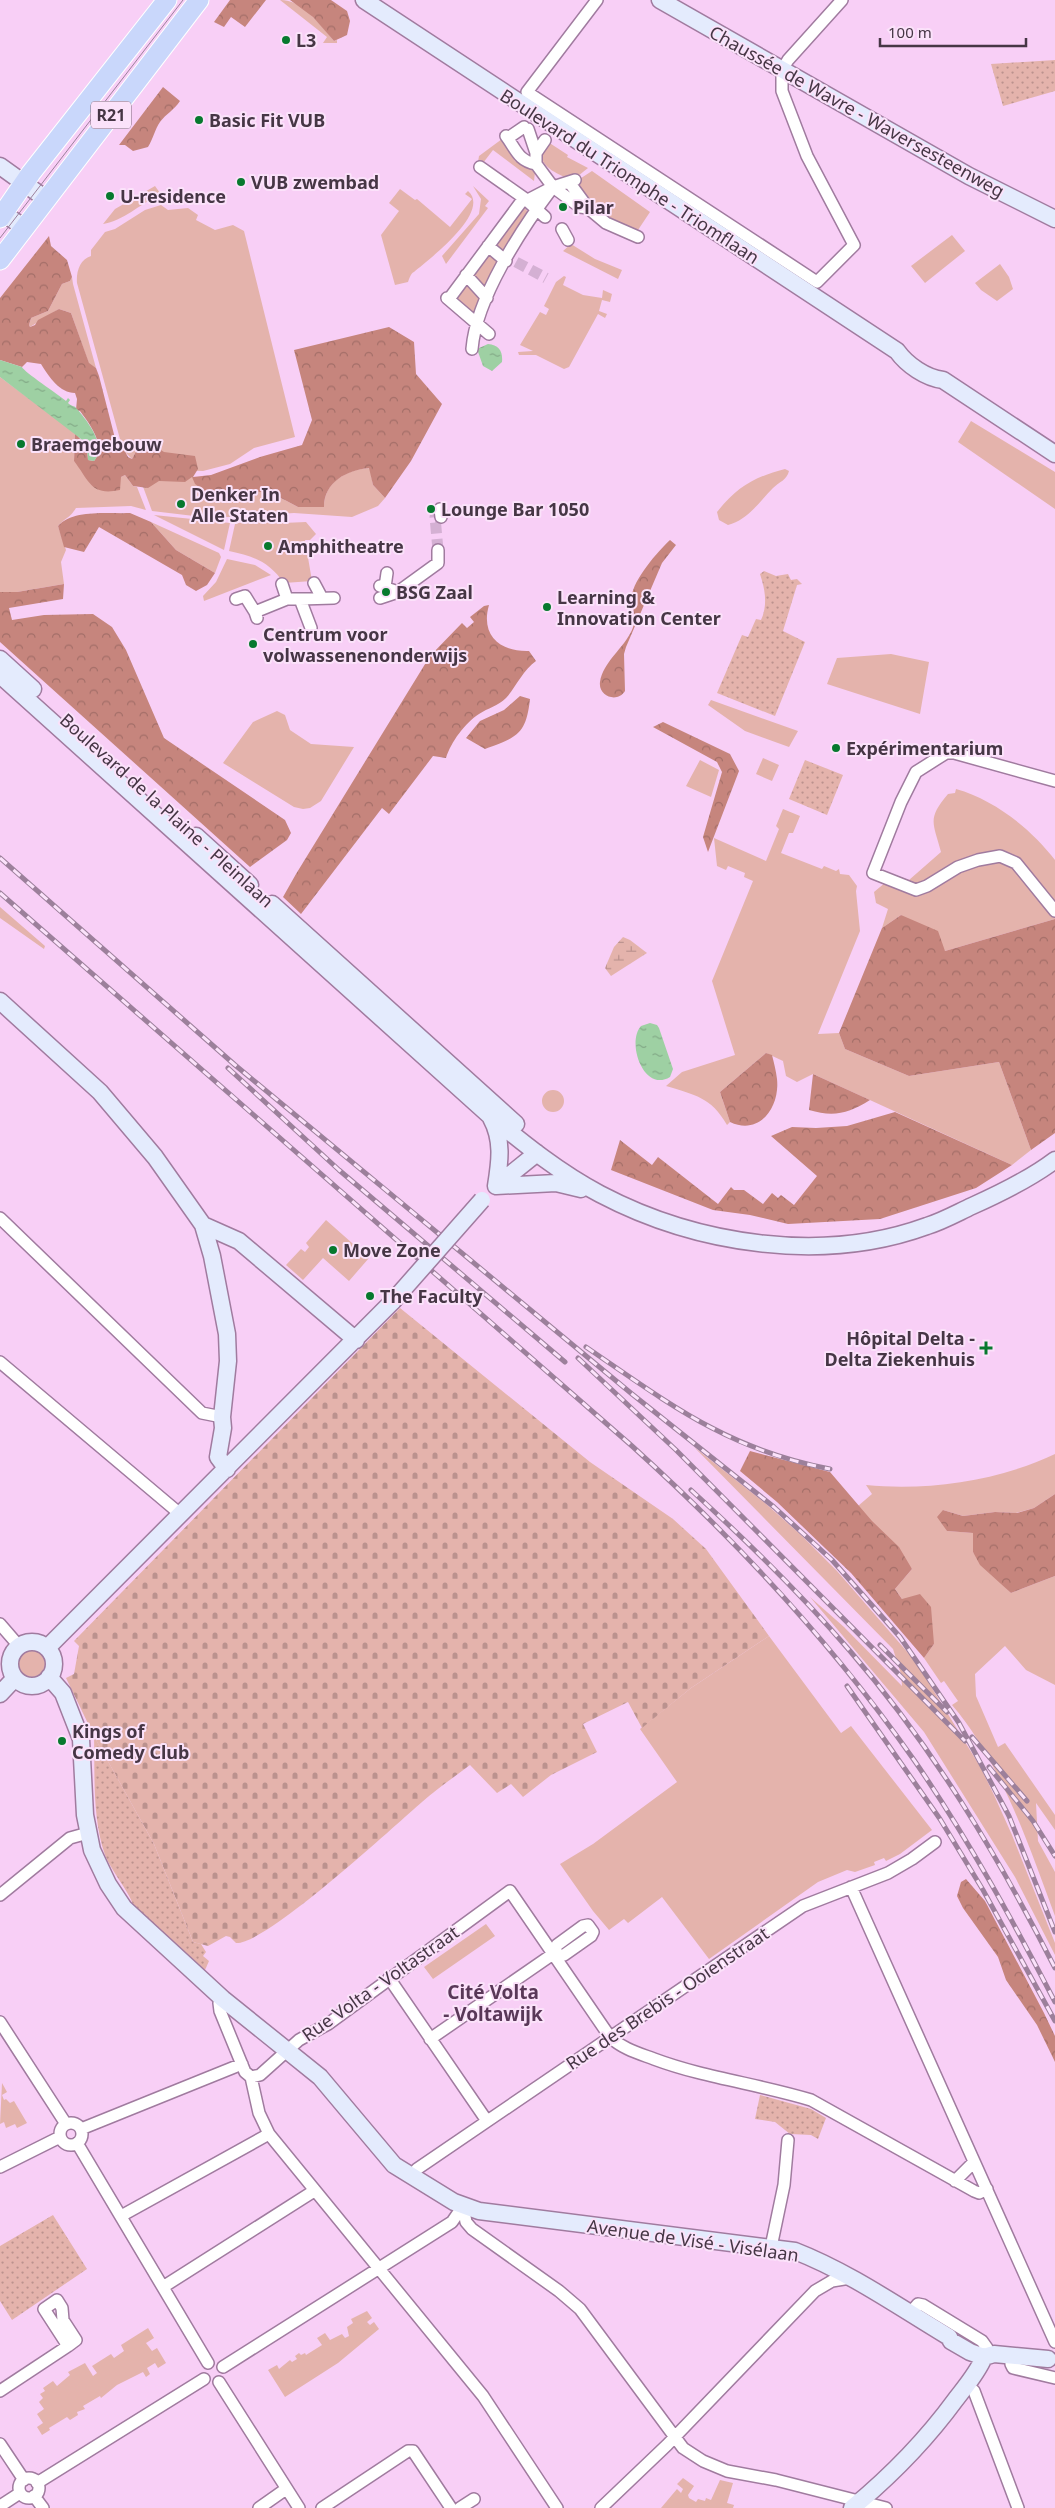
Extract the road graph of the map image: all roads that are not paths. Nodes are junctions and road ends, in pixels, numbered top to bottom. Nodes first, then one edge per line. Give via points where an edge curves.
1 (167, 0) edge
2 (199, 0) edge
3 (364, 0) edge
4 (597, 0) edge
5 (660, 0) edge
6 (842, 0) edge
7 (782, 70) junction
8 (545, 140) dead end
9 (536, 159) junction
10 (0, 166) edge
11 (480, 167) dead end
12 (546, 177) junction
13 (23, 183) junction
14 (553, 187) junction
15 (541, 193) junction
16 (46, 199) junction
17 (525, 199) junction
18 (588, 208) junction
19 (541, 213) junction
20 (1, 214) edge
21 (1055, 219) edge
22 (25, 228) junction
23 (562, 229) dead end
24 (638, 238) dead end
25 (568, 240) dead end
26 (492, 249) junction
27 (510, 259) junction
28 (0, 260) edge
29 (463, 276) junction
30 (486, 298) junction
31 (475, 324) junction
32 (489, 334) dead end
33 (472, 349) dead end
34 (1055, 454) edge
35 (438, 550) tunnel mouth
36 (387, 573) dead end
37 (314, 583) dead end
38 (282, 584) dead end
39 (322, 598) junction
40 (334, 598) dead end
41 (236, 599) dead end
42 (287, 599) junction
43 (300, 599) junction
44 (311, 628) dead end
45 (0, 659) edge
46 (0, 675) edge
47 (1055, 780) edge
48 (1055, 911) edge
49 (331, 965) junction
50 (0, 1001) edge
51 (489, 1115) junction
52 (537, 1153) junction
53 (1055, 1160) edge
54 (496, 1186) junction
55 (601, 1195) junction
56 (0, 1218) edge
57 (203, 1225) junction
58 (356, 1340) junction
59 (0, 1362) edge
60 (222, 1417) junction
61 (227, 1469) junction
62 (212, 1482) junction
63 (179, 1513) junction
64 (0, 1624) edge
65 (19, 1646) junction
66 (47, 1648) junction
67 (50, 1677) junction
68 (15, 1678) junction
69 (0, 1694) edge
70 (88, 1834) junction
71 (935, 1842) dead end
72 (851, 1887) junction
73 (0, 1895) edge
74 (553, 1954) junction
75 (389, 1978) junction
76 (222, 1998) junction
77 (0, 2022) edge
78 (610, 2037) junction
79 (430, 2039) junction
80 (287, 2050) junction
81 (242, 2064) junction
82 (251, 2077) junction
83 (487, 2121) junction
84 (66, 2124) junction
85 (81, 2130) junction
86 (269, 2134) junction
87 (60, 2137) junction
88 (788, 2140) dead end
89 (77, 2143) junction
90 (974, 2162) junction
91 (0, 2167) edge
92 (411, 2176) junction
93 (955, 2181) junction
94 (987, 2189) junction
95 (314, 2191) junction
96 (463, 2206) junction
97 (121, 2216) junction
98 (771, 2247) junction
99 (819, 2260) junction
100 (378, 2268) junction
101 (850, 2278) junction
102 (163, 2287) junction
103 (815, 2291) junction
104 (910, 2314) junction
105 (1055, 2342) edge
106 (68, 2346) dead end
107 (989, 2353) junction
108 (1011, 2356) junction
109 (1053, 2360) edge
110 (208, 2363) junction
111 (223, 2367) junction
112 (1055, 2378) edge
113 (204, 2379) junction
114 (219, 2382) junction
115 (967, 2385) junction
116 (0, 2391) edge
117 (674, 2436) junction
118 (0, 2444) edge
119 (24, 2480) junction
120 (37, 2483) junction
121 (286, 2490) junction
122 (20, 2493) junction
123 (34, 2496) junction
124 (474, 2499) dead end
125 (856, 2505) edge
126 (0, 2506) edge
127 (558, 2507) edge
128 (43, 2508) edge
129 (259, 2508) edge
130 (299, 2508) edge
131 (322, 2508) edge
132 (451, 2508) edge
133 (460, 2508) edge
134 (602, 2508) edge
135 (886, 2508) edge
136 (1018, 2508) edge

1 - 13 main road, R21
2 - 16 main road, R21
3 - 34 street, Boulevard du Triomphe - Triomflaan via 897,351 903,360 932,379 943,380
4 - 7 street, Boulevard du Triomphe - Triomflaan via 527,92 817,282 854,245 807,156 782,91
5 - 7 street, Chaussée de Wavre - Waversesteenweg
6 - 7 street
7 - 21 street, Chaussée de Wavre - Waversesteenweg via 969,176
8 - 9 street
9 - 9 street via 526,162 514,152 507,137 526,128
9 - 12 street
10 - 13 street
11 - 17 street
12 - 14 street
12 - 15 street
12 - 17 street
13 - 16 street
13 - 20 main road, R21
14 - 15 street
14 - 18 street via 580,207
14 - 18 street via 572,181
14 - 19 street
15 - 17 street
15 - 19 street
16 - 22 main road, R21
17 - 19 street
17 - 26 street
18 - 24 street via 606,223
19 - 27 street
20 - 22 street
22 - 28 main road, R21
23 - 25 street
26 - 27 street
26 - 29 street
27 - 30 street
29 - 30 street
29 - 31 street via 448,298
30 - 31 street
31 - 32 street
31 - 33 street
35 - 36 street via 438,563 398,592 382,590
37 - 39 street
38 - 42 street
39 - 40 street
39 - 43 street
41 - 42 street via 245,596 256,615
42 - 43 street
43 - 44 street
45 - 49 street, Boulevard de la Plaine - Pleinlaan
46 - 49 street, Boulevard de la Plaine - Pleinlaan
47 - 48 street via 954,753 946,754 916,772 873,873 916,890 958,867 1000,856 1016,863
49 - 51 street, Boulevard de la Plaine - Pleinlaan
49 - 52 street, Boulevard de la Plaine - Pleinlaan via 519,1126 532,1140
50 - 57 street via 106,1099 155,1157
51 - 52 street, Boulevard de la Plaine - Pleinlaan
51 - 54 street via 499,1136 501,1154
52 - 54 street
52 - 55 street
53 - 55 street via 992,1197 927,1227 839,1244 794,1246 727,1238 668,1223
54 - 55 street via 556,1183
54 - 58 street, bridge
56 - 60 street via 202,1413
57 - 58 street via 239,1241
57 - 60 street via 227,1334
58 - 61 street
59 - 63 street
60 - 61 street via 218,1457
60 - 62 street via 209,1462
61 - 62 street
62 - 63 street
63 - 66 street
64 - 65 street
65 - 66 street via 36,1642
65 - 68 street via 10,1658 10,1669
66 - 67 street via 54,1662
67 - 68 street via 41,1684 30,1686
67 - 70 street, Avenue de Visé - Visélaan via 63,1693 81,1739
68 - 69 street
70 - 73 street via 70,1838
70 - 76 street, Avenue de Visé - Visélaan via 99,1868 124,1908
71 - 72 street, Rue des Brebis - Ooienstraat via 896,1868
72 - 78 street, Rue des Brebis - Ooienstraat via 803,1906
72 - 90 street
74 - 75 street, Rue Volta - Voltastraat via 510,1891
74 - 78 street
74 - 79 street
75 - 79 street
75 - 80 street, Rue Volta - Voltastraat
76 - 80 street, Avenue de Visé - Visélaan
76 - 81 street via 220,2011
77 - 84 street
78 - 83 street, Rue des Brebis - Ooienstraat
78 - 93 street via 621,2047 680,2069 811,2100
79 - 83 street
80 - 82 street, Rue Volta - Voltastraat via 260,2074
80 - 92 street, Avenue de Visé - Visélaan via 320,2077 383,2153
81 - 82 street
81 - 85 street
82 - 86 street via 255,2101
83 - 92 street, Rue des Brebis - Ooienstraat via 417,2168
84 - 85 street via 74,2124
84 - 87 street via 61,2128
85 - 89 street via 82,2136
86 - 95 street
86 - 97 street
87 - 89 street via 67,2144
87 - 91 street
88 - 98 street via 784,2185
89 - 97 street
90 - 93 street
90 - 94 street
92 - 96 street, Avenue de Visé - Visélaan
93 - 94 street via 977,2192
94 - 105 street
95 - 100 street
95 - 102 street
96 - 98 street, Avenue de Visé - Visélaan via 505,2215
96 - 100 street via 452,2222
96 - 117 street via 466,2222 472,2229 580,2309
97 - 102 street
98 - 99 street, Avenue de Visé - Visélaan via 796,2251
99 - 101 street, Avenue de Visé - Visélaan
99 - 103 street via 822,2274
100 - 111 street
100 - 127 street via 483,2396
101 - 103 street via 832,2281
101 - 104 street, Avenue de Visé - Visélaan
102 - 110 street
103 - 117 street
104 - 107 street, Avenue de Visé - Visélaan via 970,2352
104 - 107 street via 914,2306 923,2306 982,2341
106 - 116 street
107 - 108 street, Avenue de Visé - Visélaan
107 - 115 street
108 - 109 street, Avenue de Visé - Visélaan
108 - 112 street via 1013,2368
110 - 111 street via 216,2362
110 - 113 street via 202,2370
111 - 114 street via 224,2375
113 - 114 street via 211,2384
113 - 120 street
114 - 121 street
115 - 125 street via 914,2451
115 - 136 street via 974,2391
117 - 125 street via 683,2448 727,2471 776,2480
117 - 134 street
118 - 119 street
119 - 120 street via 32,2479
119 - 122 street via 19,2487
120 - 123 street via 38,2492
121 - 129 street
121 - 130 street
122 - 123 street via 27,2498
122 - 126 street
123 - 128 street
124 - 133 street
125 - 135 street
131 - 132 street via 408,2451 413,2451

